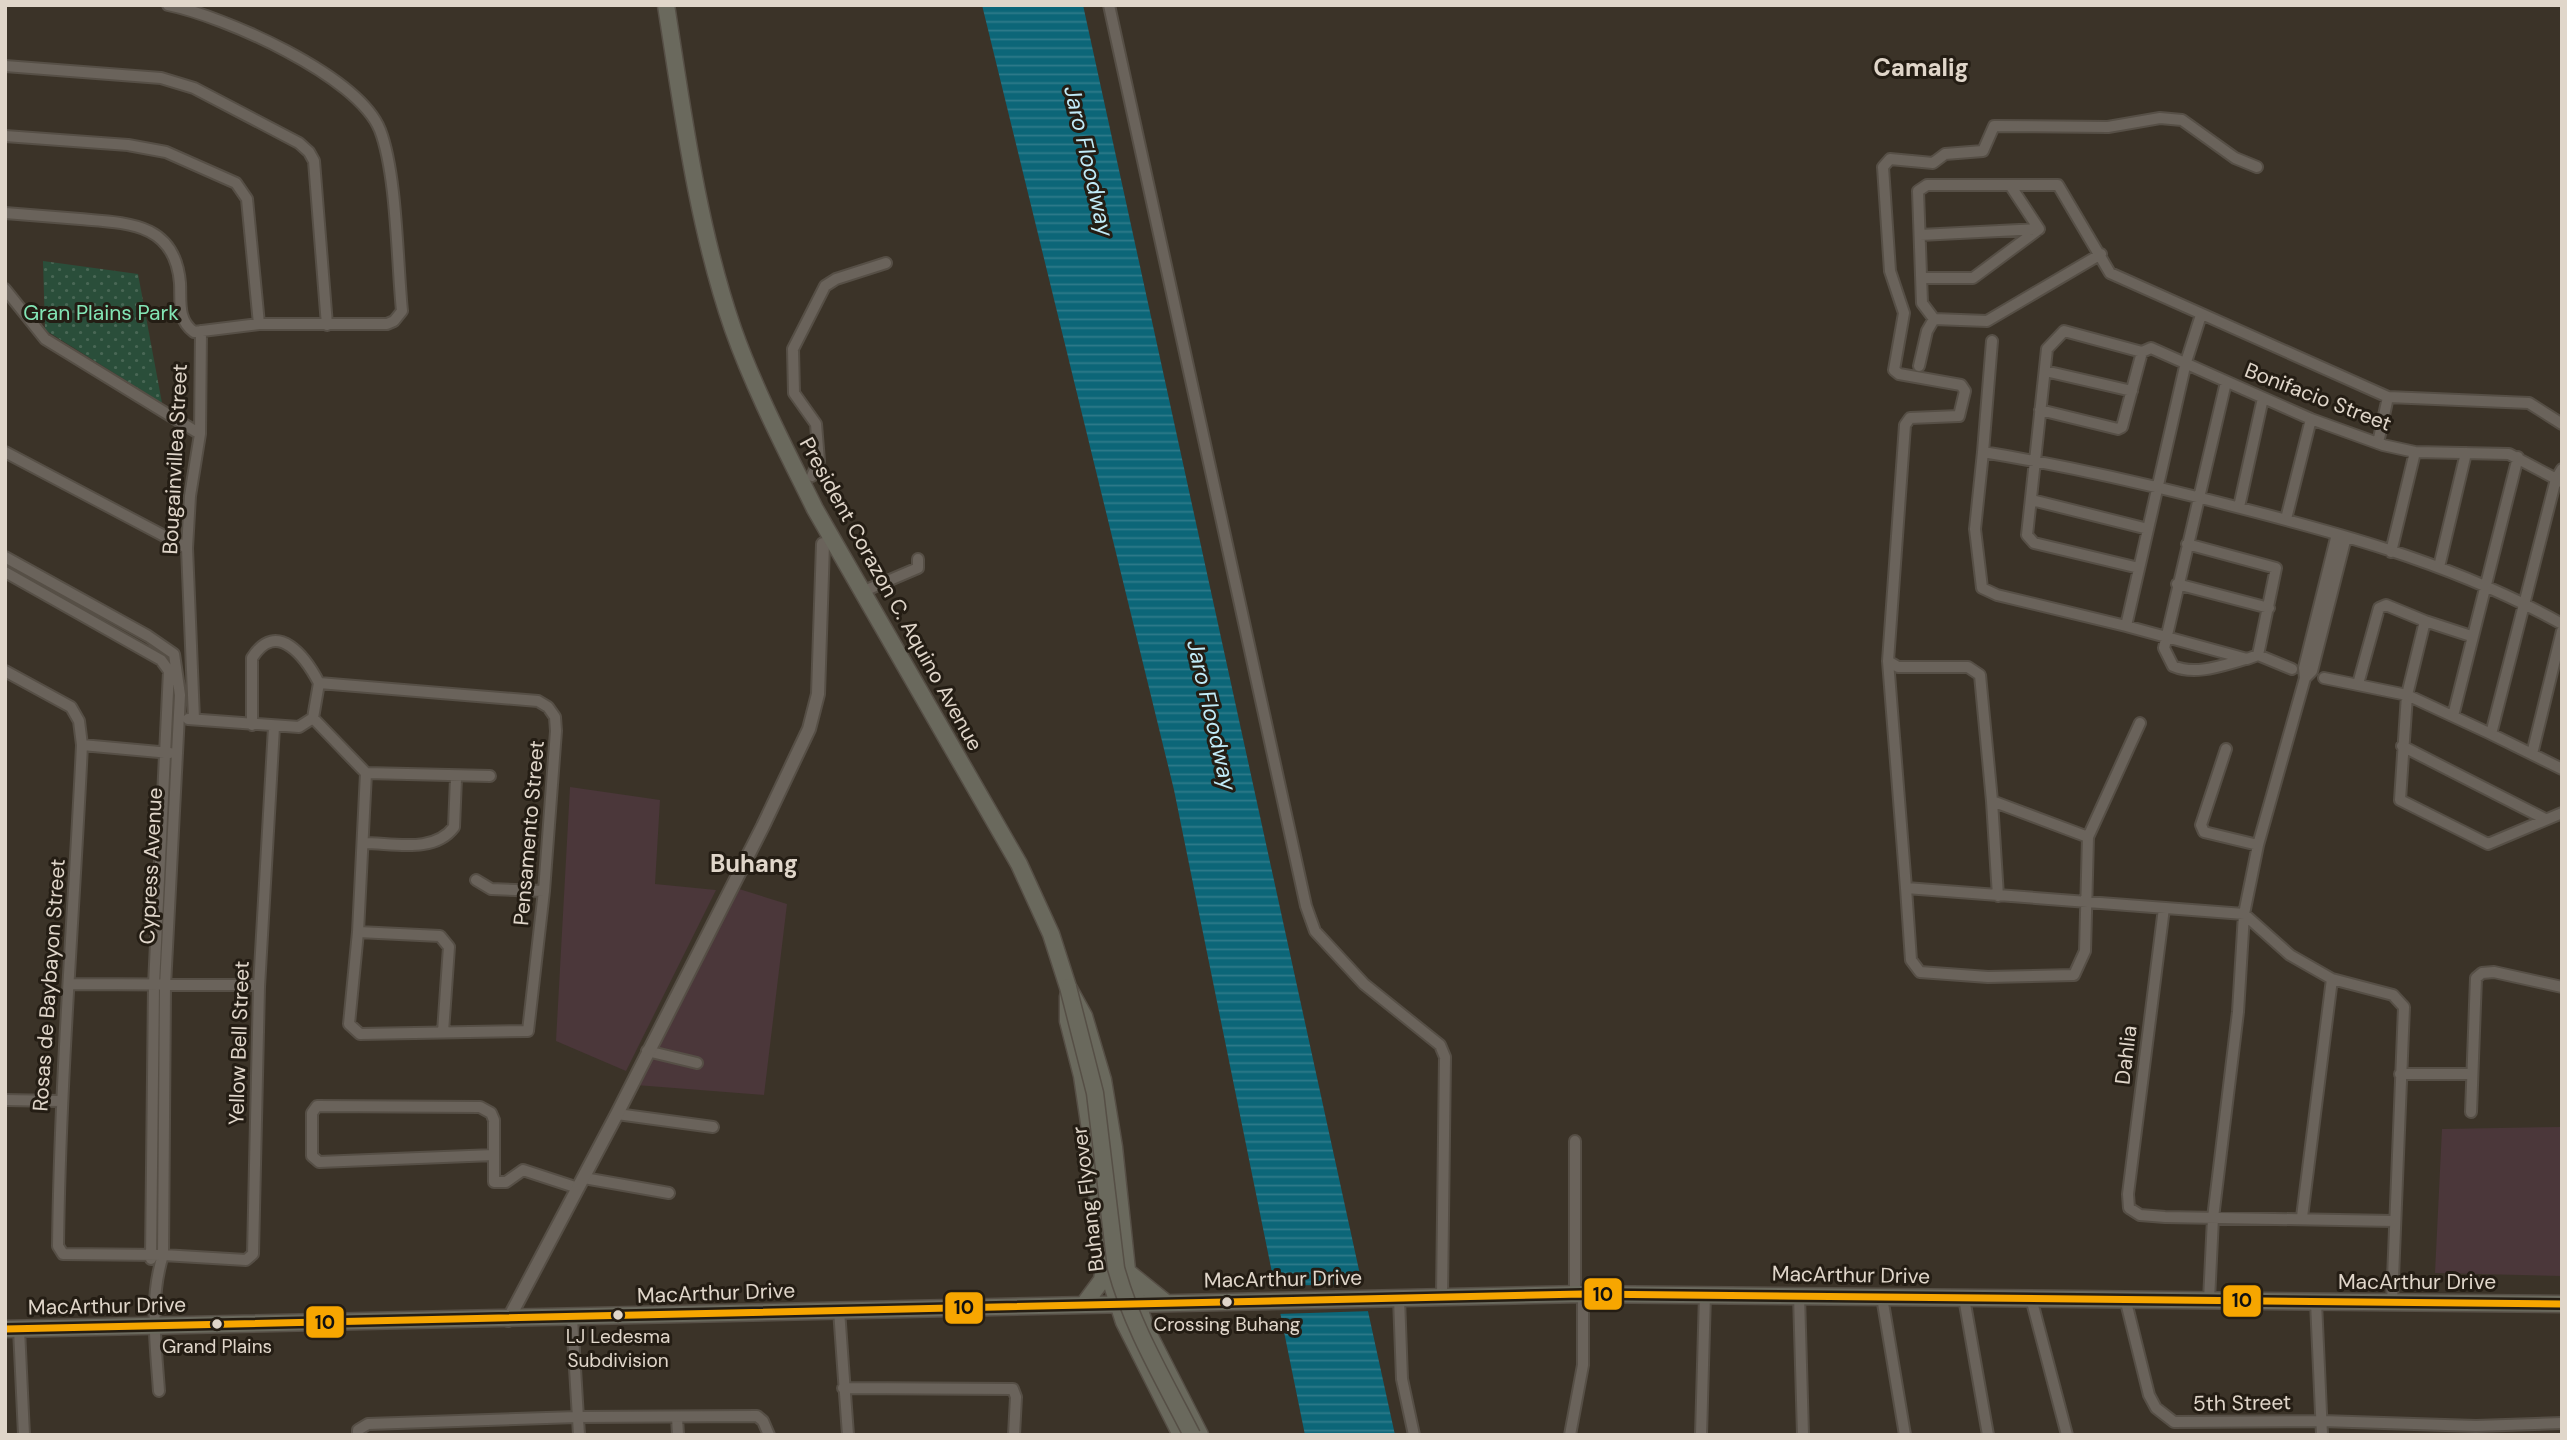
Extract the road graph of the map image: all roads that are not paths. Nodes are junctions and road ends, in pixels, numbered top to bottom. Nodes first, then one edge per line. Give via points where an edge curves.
1 (168, 5) edge
2 (666, 5) edge
3 (1110, 5) edge
4 (5, 66) edge
5 (5, 136) edge
6 (2257, 167) dead end
7 (2010, 185) junction
8 (5, 213) edge
9 (2039, 229) junction
10 (1920, 234) junction
11 (2101, 254) junction
12 (886, 263) dead end
13 (1923, 278) junction
14 (5, 289) edge
15 (2201, 315) junction
16 (1934, 319) junction
17 (259, 324) junction
18 (327, 325) junction
19 (201, 331) junction
20 (1992, 341) dead end
21 (2142, 352) junction
22 (2186, 362) junction
23 (1919, 366) dead end
24 (2045, 371) junction
25 (2226, 382) junction
26 (2132, 391) junction
27 (2388, 397) junction
28 (2263, 398) junction
29 (2040, 410) junction
30 (2311, 419) junction
31 (2562, 424) edge
32 (200, 434) junction
33 (2378, 443) junction
34 (5, 452) edge
35 (1983, 452) junction
36 (2415, 452) junction
37 (2466, 453) junction
38 (2518, 457) junction
39 (2035, 461) junction
40 (812, 476) joint
41 (2560, 477) edge
42 (2158, 487) junction
43 (2199, 498) junction
44 (2032, 500) junction
45 (813, 504) junction
46 (2239, 507) junction
47 (2286, 519) junction
48 (2148, 529) junction
49 (2341, 535) junction
50 (823, 544) joint
51 (2187, 544) junction
52 (187, 548) junction
53 (2391, 551) junction
54 (5, 557) edge
55 (918, 559) dead end
56 (2439, 567) junction
57 (2139, 568) junction
58 (5, 572) edge
59 (2177, 584) junction
60 (2487, 585) junction
61 (61, 588) junction
62 (864, 590) junction
63 (55, 599) junction
64 (2526, 604) junction
65 (2269, 608) junction
66 (2425, 621) junction
67 (2562, 624) edge
68 (2126, 626) junction
69 (192, 630) junction
70 (2562, 631) edge
71 (2471, 636) junction
72 (2166, 637) junction
73 (2253, 657) junction
74 (1888, 661) junction
75 (178, 662) junction
76 (2292, 669) dead end
77 (5, 671) edge
78 (169, 671) junction
79 (2324, 678) dead end
80 (319, 683) junction
81 (2358, 684) junction
82 (2407, 695) junction
83 (2453, 716) junction
84 (173, 718) junction
85 (313, 718) junction
86 (194, 719) junction
87 (2140, 723) dead end
88 (253, 725) junction
89 (275, 727) junction
90 (2491, 734) junction
91 (82, 745) junction
92 (2402, 746) junction
93 (2226, 749) dead end
94 (171, 752) junction
95 (2532, 754) junction
96 (2562, 769) edge
97 (366, 773) junction
98 (490, 776) dead end
99 (456, 778) junction
100 (1992, 800) junction
101 (2562, 813) edge
102 (2545, 819) junction
103 (2088, 837) junction
104 (363, 842) junction
105 (2258, 845) junction
106 (476, 880) dead end
107 (1906, 888) junction
108 (544, 891) junction
109 (1998, 896) junction
110 (2086, 903) junction
111 (2164, 908) junction
112 (2244, 914) junction
113 (358, 932) junction
114 (2332, 979) junction
115 (70, 984) junction
116 (260, 985) junction
117 (159, 986) junction
118 (1068, 986) junction
119 (2562, 987) edge
120 (443, 1032) junction
121 (647, 1051) junction
122 (697, 1063) dead end
123 (2400, 1074) junction
124 (2471, 1074) junction
125 (5, 1100) edge
126 (60, 1101) junction
127 (2471, 1112) dead end
128 (617, 1114) junction
129 (713, 1127) dead end
130 (1575, 1141) dead end
131 (494, 1155) junction
132 (581, 1183) junction
133 (669, 1193) dead end
134 (2302, 1217) junction
135 (2213, 1218) junction
136 (2393, 1221) junction
137 (150, 1255) junction
138 (163, 1255) junction
139 (1105, 1263) junction
140 (1127, 1270) junction
141 (156, 1276) junction
142 (1579, 1294) junction
143 (1704, 1294) junction
144 (1798, 1295) junction
145 (1442, 1296) junction
146 (1882, 1297) junction
147 (1396, 1298) junction
148 (1964, 1298) junction
149 (2031, 1298) junction
150 (2125, 1298) junction
151 (2209, 1300) junction
152 (1169, 1302) junction
153 (2316, 1302) junction
154 (1085, 1303) junction
155 (1116, 1303) junction
156 (1139, 1303) junction
157 (2392, 1303) junction
158 (2562, 1304) edge
159 (839, 1310) junction
160 (572, 1318) junction
161 (508, 1320) junction
162 (154, 1325) junction
163 (12, 1329) edge
164 (1129, 1334) junction
165 (1155, 1345) junction
166 (843, 1388) junction
167 (159, 1391) dead end
168 (577, 1417) junction
169 (677, 1418) junction
170 (2322, 1421) junction
171 (484, 1422) junction
172 (2562, 1423) edge
173 (2444, 1430) edge
174 (24, 1435) edge
175 (358, 1435) edge
176 (482, 1435) edge
177 (579, 1435) edge
178 (678, 1435) edge
179 (769, 1435) edge
180 (848, 1435) edge
181 (1014, 1435) edge
182 (1181, 1435) edge
183 (1192, 1435) edge
184 (1200, 1435) edge
185 (1414, 1435) edge
186 (1570, 1435) edge
187 (1701, 1435) edge
188 (1802, 1435) edge
189 (1905, 1435) edge
190 (1988, 1435) edge
191 (2067, 1435) edge
192 (2322, 1435) edge

1 - 18 street via 224,22 298,59 353,93 380,129 388,161 401,311 387,324
2 - 45 main road, President Corazon C. Aquino Avenue via 716,274 739,343
3 - 145 street via 1306,906 1315,932 1364,985 1440,1045 1445,1057
4 - 18 street via 161,78 194,88 299,143 314,161
5 - 17 street via 166,152 236,183 247,199
6 - 74 street via 2235,159 2182,120 2160,118 2108,127 1994,126 1983,151 1945,154 1933,163 1885,162 1890,271 1904,313 1894,370 1962,385 1965,391 1959,416 1910,418 1905,425
7 - 9 street
7 - 10 street via 1927,185 1918,191
7 - 11 street via 2058,185
8 - 19 street via 128,223 151,232 167,244 178,264 182,319 190,329
9 - 10 street
9 - 13 street via 1973,278
10 - 13 street
11 - 15 street via 2110,273
11 - 16 street via 1987,321
12 - 40 street via 825,286 793,349 794,393 816,424 819,461
13 - 16 street via 1922,303
14 - 32 street via 52,345
15 - 22 street
15 - 27 street
16 - 23 street
17 - 18 street
17 - 19 street
19 - 32 street, Bougainvillea Street
20 - 35 street
21 - 22 street, Bonifacio Street via 2151,348
21 - 24 street, Bonifacio Street via 2064,331 2049,344
21 - 26 street
22 - 25 street, Bonifacio Street
22 - 42 street
24 - 26 street
24 - 29 street
25 - 28 street, Bonifacio Street
25 - 43 street
26 - 29 street via 2118,429
27 - 31 street via 2529,403
27 - 33 street
28 - 30 street, Bonifacio Street
28 - 46 street
29 - 39 street
30 - 33 street, Bonifacio Street
30 - 47 street
32 - 52 street, Bougainvillea Street
33 - 36 street, Bonifacio Street
34 - 52 street
35 - 39 street
35 - 68 street via 1975,529 1982,588
36 - 37 street, Bonifacio Street
36 - 53 street
37 - 38 street, Bonifacio Street
37 - 56 street
38 - 41 street, Bonifacio Street
38 - 60 street
39 - 42 street
39 - 44 street
40 - 45 main road
41 - 64 street
42 - 43 street
42 - 48 street
43 - 46 street
43 - 51 street
44 - 48 street
44 - 57 street via 2029,540
45 - 50 main road
45 - 62 main road, President Corazon C. Aquino Avenue
46 - 47 street
47 - 49 street
48 - 57 street
49 - 53 street
49 - 105 street
50 - 121 street via 815,712 763,827
51 - 59 street
51 - 65 street via 2276,568
52 - 69 street, Bougainvillea Street
53 - 56 street
54 - 61 street
55 - 62 street via 918,568
56 - 60 street
57 - 68 street
58 - 63 street
59 - 65 street
59 - 72 street
60 - 64 street
60 - 71 street
61 - 63 street
61 - 75 street via 148,636
62 - 118 main road, President Corazon C. Aquino Avenue via 1019,864 1051,934
63 - 78 street via 162,660
64 - 67 street
64 - 90 street
65 - 73 street
66 - 71 street
66 - 81 street via 2386,605 2379,608
66 - 82 street
68 - 72 street
69 - 75 street, Bougainvillea Street
69 - 86 street, Bougainvillea Street
70 - 95 street
71 - 83 street
72 - 73 street
72 - 73 street via 2168,658 2178,668 2202,670
73 - 76 street
74 - 100 street via 1898,667 1968,667 1980,675
74 - 107 street
75 - 78 street
75 - 84 street, Cypress Avenue
77 - 91 street, Rosas de Baybayon Street via 71,707 79,721
78 - 84 street, Cypress Avenue
79 - 81 street
80 - 85 street
80 - 88 street via 295,648 281,642 264,645 252,658
80 - 108 street, Pensamento Street via 538,701 548,707 556,731
81 - 82 street
82 - 83 street
82 - 92 street
83 - 90 street
84 - 86 street
84 - 94 street, Cypress Avenue
85 - 89 street via 299,727
85 - 97 street
86 - 88 street
87 - 103 street
88 - 89 street
89 - 116 street, Yellow Bell Street
90 - 95 street
91 - 94 street
91 - 115 street, Rosas de Baybayon Street
92 - 102 street
92 - 102 street via 2399,796 2404,803 2488,844
93 - 105 street via 2202,825 2204,832
94 - 117 street, Cypress Avenue
95 - 96 street
97 - 99 street
97 - 104 street
98 - 99 street
99 - 104 street via 454,827 441,841
100 - 103 street
100 - 109 street
101 - 102 street
103 - 110 street
104 - 113 street
105 - 112 street
106 - 108 street via 491,889
107 - 109 street
107 - 110 street via 1913,967 1944,975 2074,975 2085,951
108 - 120 street, Pensamento Street via 531,1028 524,1033
109 - 110 street
110 - 111 street
111 - 112 street
111 - 135 street, Dahlia via 2129,1208 2140,1215
112 - 114 street via 2290,955
112 - 135 street via 2238,1013
113 - 120 street via 447,940
113 - 120 street via 349,1024 353,1031
114 - 123 street via 2400,1000 2404,1007
114 - 134 street
115 - 117 street
115 - 126 street, Rosas de Baybayon Street
116 - 117 street
116 - 138 street, Yellow Bell Street via 253,1254 246,1261
117 - 137 street, Cypress Avenue
117 - 138 street, Cypress Avenue
118 - 139 main road, President Corazon C. Aquino Avenue via 1068,1021 1086,1100
118 - 140 main road, President Corazon C. Aquino Avenue via 1084,1016 1103,1080
118 - 183 main road, Buhang Flyover, bridge via 1096,1093 1115,1268 1139,1334
119 - 124 street via 2494,972 2476,978
121 - 122 street
121 - 128 street
123 - 124 street
123 - 136 street
124 - 127 street
125 - 126 street
126 - 137 street, Rosas de Baybayon Street via 59,1251
128 - 129 street
128 - 132 street
130 - 142 street
131 - 131 street via 319,1162 312,1156 312,1113 317,1106 480,1107 494,1120
131 - 132 street via 494,1182 506,1182 523,1165
132 - 133 street
132 - 161 street
134 - 135 street
134 - 136 street
135 - 151 street
136 - 157 street
137 - 138 street, Yellow Bell Street
137 - 141 street, Cypress Avenue
138 - 141 street, Cypress Avenue
139 - 154 main road via 1101,1280
139 - 155 main road, President Corazon C. Aquino Avenue
140 - 152 main road
140 - 156 main road, President Corazon C. Aquino Avenue
141 - 162 street, Cypress Avenue
142 - 143 main road, MacArthur Drive
142 - 145 main road, MacArthur Drive
142 - 186 street via 1583,1365
143 - 144 main road, MacArthur Drive
143 - 187 street
144 - 146 main road, MacArthur Drive
144 - 188 street
145 - 147 main road, MacArthur Drive
146 - 148 main road, MacArthur Drive
146 - 189 street
147 - 152 main road, MacArthur Drive
147 - 185 street via 1402,1379
148 - 149 main road, MacArthur Drive
148 - 190 street
149 - 150 main road, MacArthur Drive
149 - 191 street
150 - 151 main road, MacArthur Drive
150 - 170 street, 5th Street via 2150,1395 2164,1416 2190,1423
151 - 153 main road, MacArthur Drive
152 - 156 main road, MacArthur Drive
152 - 165 main road via 1153,1322
153 - 157 main road, MacArthur Drive
153 - 170 street
154 - 155 main road, MacArthur Drive
154 - 159 main road, MacArthur Drive
154 - 164 main road via 1113,1318
155 - 156 main road, MacArthur Drive
155 - 164 main road, President Corazon C. Aquino Avenue
156 - 165 main road, President Corazon C. Aquino Avenue
157 - 158 main road, MacArthur Drive
159 - 160 main road, MacArthur Drive
159 - 166 street
160 - 161 main road, MacArthur Drive
160 - 168 street
161 - 162 main road, MacArthur Drive
162 - 163 main road, MacArthur Drive
162 - 167 street, Cypress Avenue
163 - 174 street
164 - 182 main road, President Corazon C. Aquino Avenue
165 - 184 main road, President Corazon C. Aquino Avenue
166 - 180 street
166 - 181 street via 1013,1389
168 - 169 street
168 - 171 street
168 - 177 street
169 - 178 street
169 - 179 street via 757,1416
170 - 173 street, 5th Street
170 - 192 street
171 - 175 street via 368,1424
171 - 176 street
172 - 173 street, 5th Street

